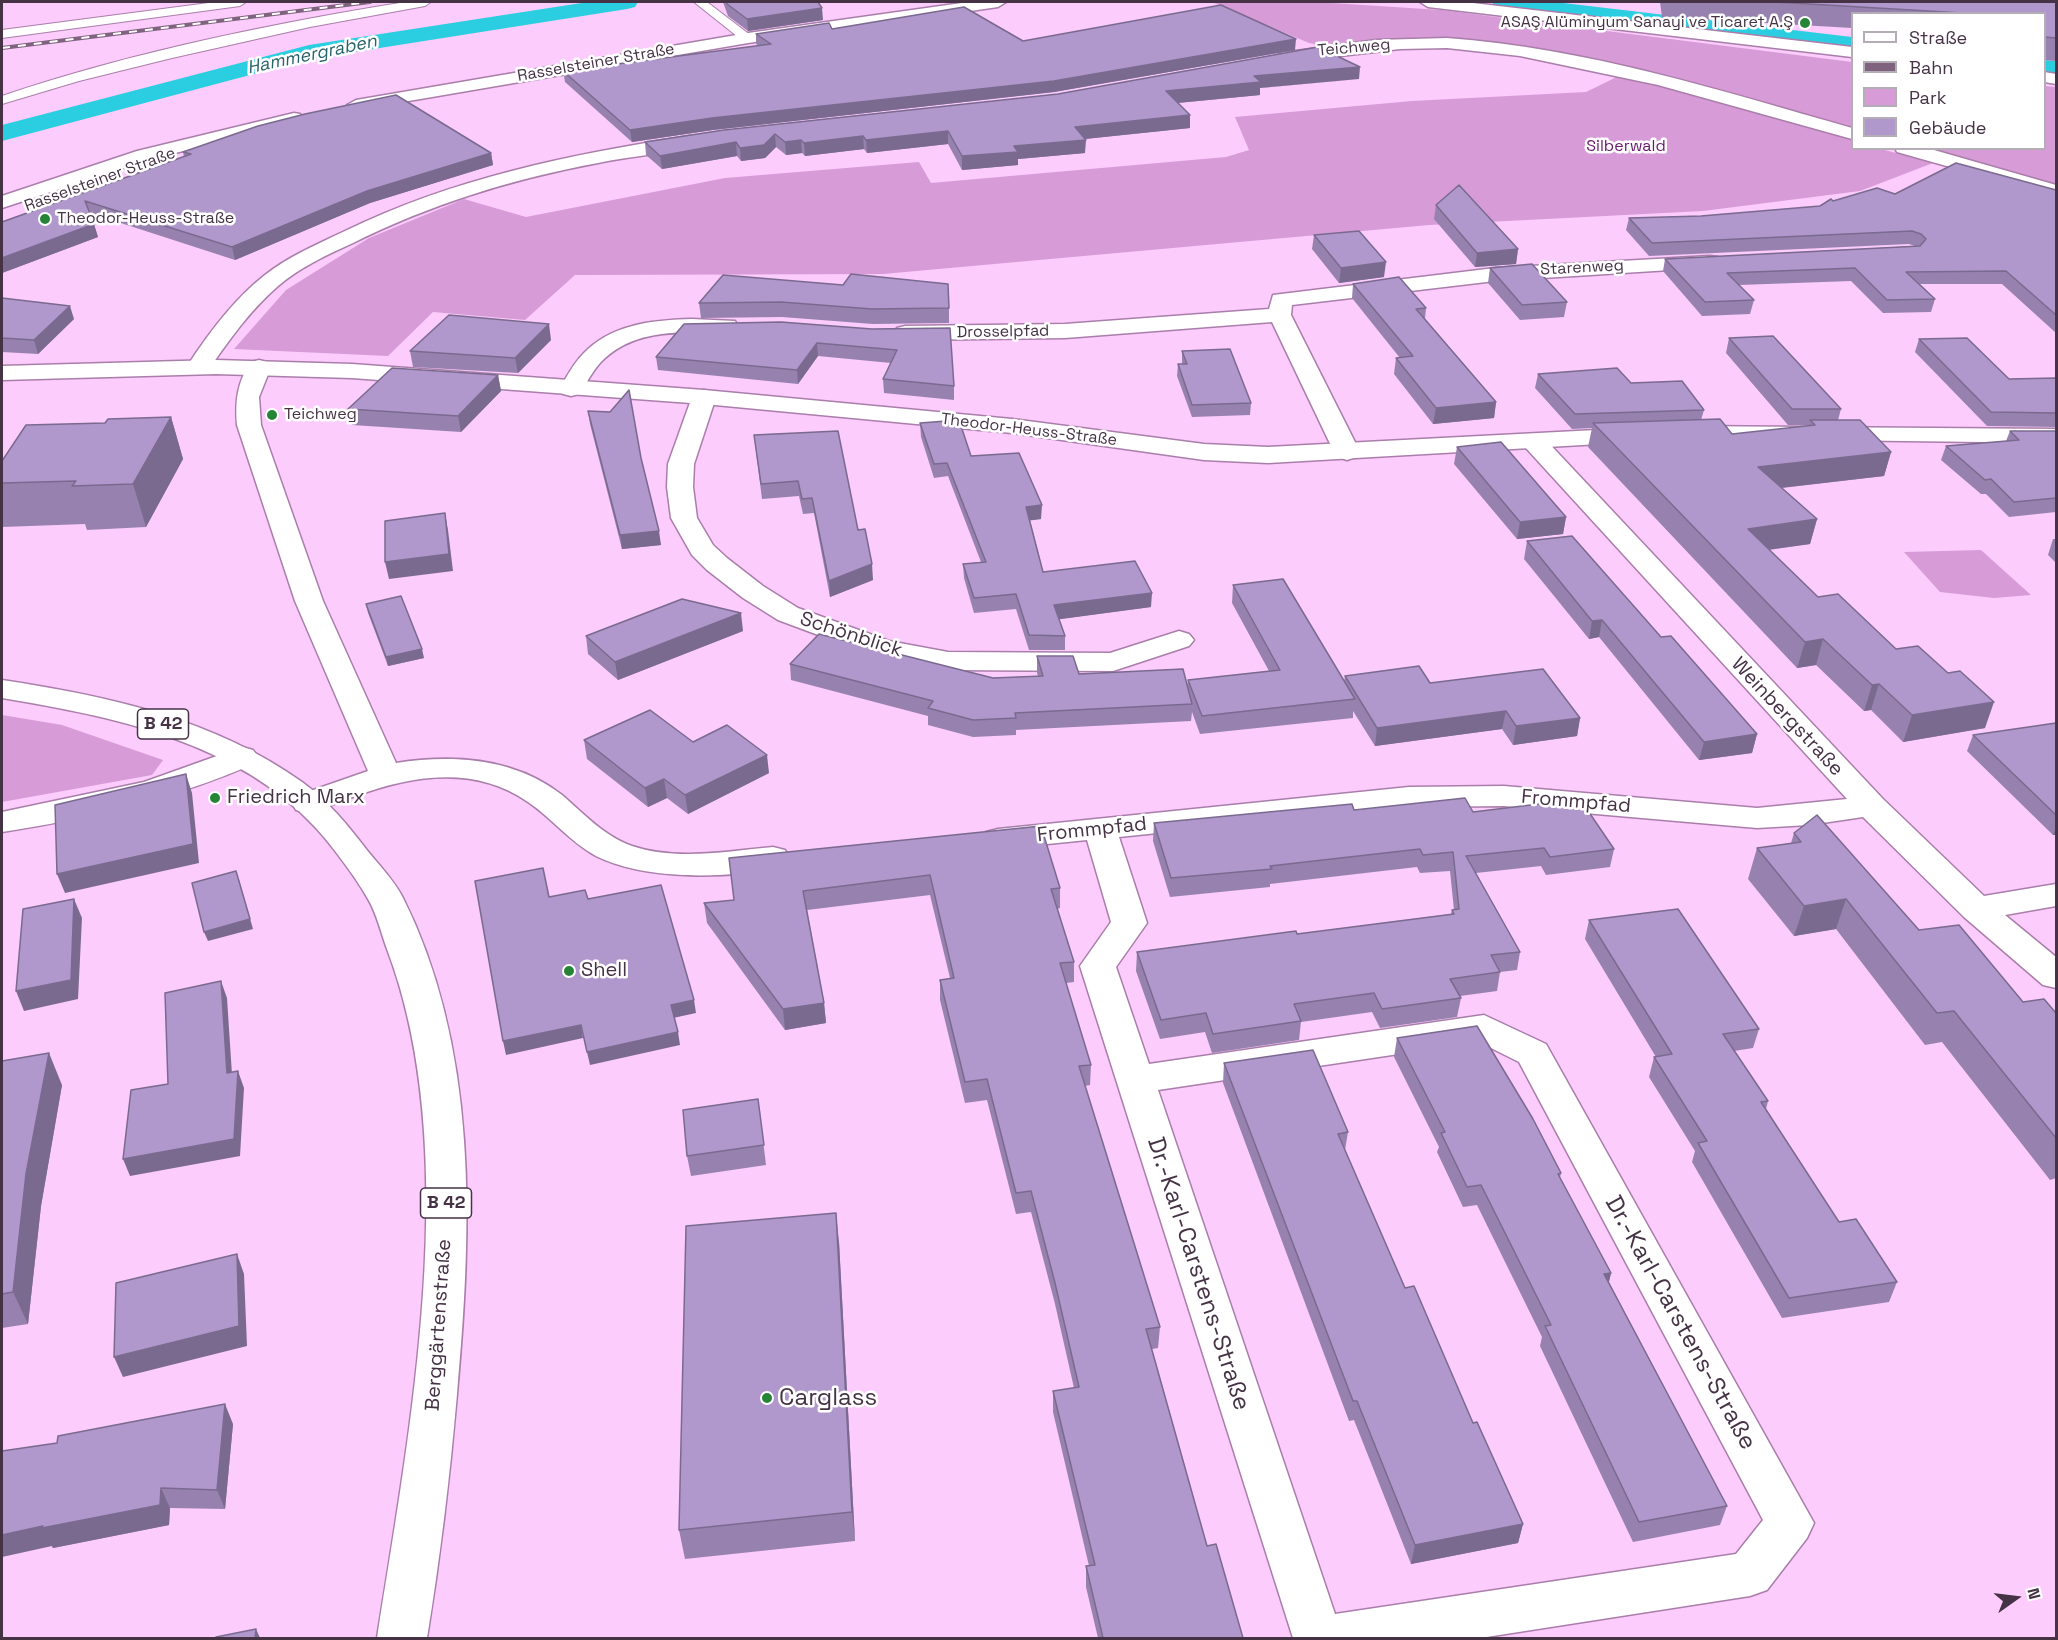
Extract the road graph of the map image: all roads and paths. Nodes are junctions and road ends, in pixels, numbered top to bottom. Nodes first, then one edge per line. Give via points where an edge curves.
1 (240, 2) edge
2 (425, 2) edge
3 (700, 2) edge
4 (998, 2) edge
5 (1428, 2) edge
6 (2, 34) edge
7 (748, 38) junction
8 (1851, 52) edge
9 (1259, 61) edge
10 (2, 100) edge
11 (344, 107) edge
12 (310, 114) edge
13 (1851, 134) edge
14 (712, 138) edge
15 (198, 143) junction
16 (1912, 150) edge
17 (2056, 191) edge
18 (2, 202) edge
19 (2, 216) edge
20 (1729, 262) edge
21 (1280, 315) junction
22 (748, 326) edge
23 (884, 333) edge
24 (259, 367) junction
25 (198, 368) junction
26 (2, 374) edge
27 (571, 388) junction
28 (704, 397) junction
29 (2056, 436) edge
30 (1534, 442) junction
31 (1347, 452) junction
32 (1179, 640) dead end
33 (2, 689) edge
34 (242, 757) junction
35 (385, 774) junction
36 (308, 803) junction
37 (1871, 806) junction
38 (2, 822) edge
39 (1100, 830) junction
40 (972, 841) edge
41 (800, 856) edge
42 (2056, 895) edge
43 (1976, 909) junction
44 (2056, 976) edge
45 (1134, 1080) junction
46 (402, 1638) edge
47 (1318, 1638) edge
48 (1333, 1638) edge

1 - 6 lane
2 - 10 lane via 333,17 157,57
3 - 7 lane
4 - 7 street, Rasselsteiner Straße
5 - 8 street
7 - 11 street, Rasselsteiner Straße
9 - 13 street, Teichweg via 1325,50 1412,43 1529,52 1652,79
12 - 15 street, Rasselsteiner Straße
14 - 25 street via 624,151 499,177 363,229 273,280 220,333
15 - 18 street, Rasselsteiner Straße via 144,155
15 - 19 street, Rasselsteiner Straße
16 - 17 street
20 - 21 street, Starenweg via 1548,269 1414,281 1281,300
21 - 23 street, Drosselpfad via 1065,331
21 - 31 street
22 - 27 street via 643,329 618,338 593,357
24 - 25 street, Theodor-Heuss-Straße
24 - 27 street, Theodor-Heuss-Straße
24 - 35 street via 247,397 249,425 309,602
25 - 26 street, Theodor-Heuss-Straße
27 - 28 street, Theodor-Heuss-Straße
28 - 31 street, Theodor-Heuss-Straße via 1012,426 1204,452
28 - 32 street, Schönblick via 681,464 684,518 702,549 717,564 788,614 882,649 948,662 1113,662
29 - 30 street, Theodor-Heuss-Straße via 1664,433
30 - 31 street, Theodor-Heuss-Straße
30 - 37 street, Weinbergstraße
33 - 34 street, Berggärtenstraße / B 42 via 150,719
34 - 36 street, Berggärtenstraße / B 42
34 - 38 street via 160,788
35 - 36 street
35 - 41 street via 439,768 496,774 539,794 600,845 648,860 684,863
36 - 46 street, Berggärtenstraße / B 42 via 348,842 393,911 430,1026 445,1129 440,1331 428,1459
37 - 39 street, Frommpfad via 1757,818 1554,799 1453,795
37 - 43 street, Weinbergstraße
39 - 40 street, Frommpfad
39 - 45 street, Dr.-Karl-Carstens-Straße via 1129,923 1098,966
42 - 43 street
43 - 44 street, Weinbergstraße
45 - 47 street, Dr.-Karl-Carstens-Straße
45 - 48 street, Dr.-Karl-Carstens-Straße via 1484,1028 1533,1053 1790,1523 1750,1574

